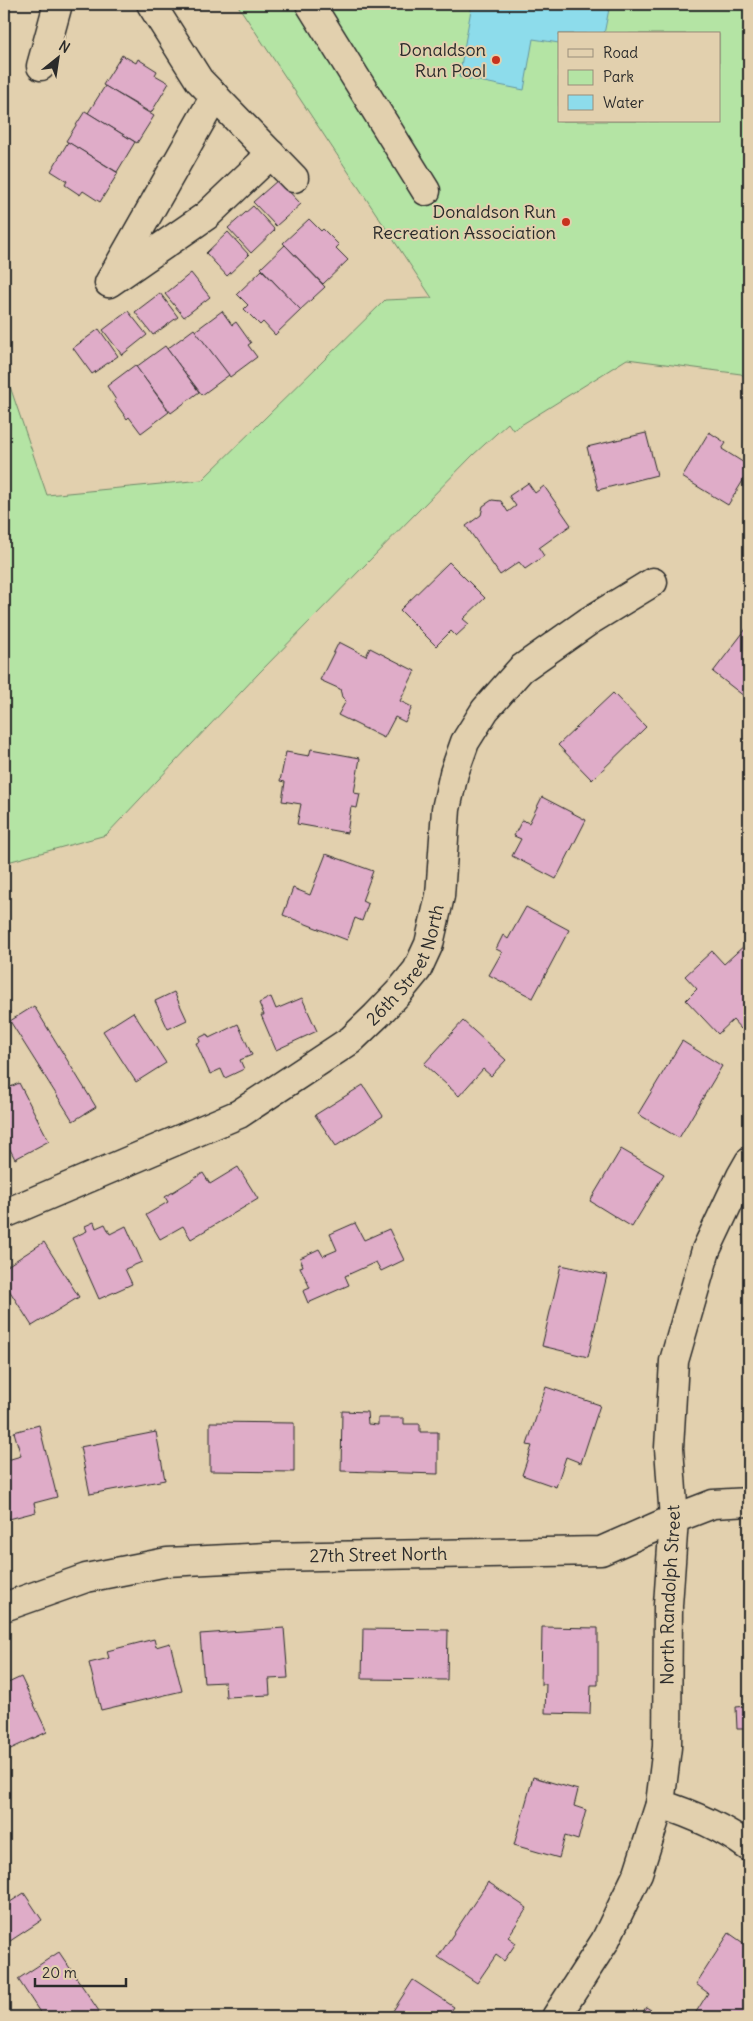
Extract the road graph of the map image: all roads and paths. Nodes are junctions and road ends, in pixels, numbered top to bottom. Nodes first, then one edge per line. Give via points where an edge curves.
1 (58, 4) edge
2 (151, 4) edge
3 (310, 4) edge
4 (41, 66) dead end
5 (214, 96) junction
6 (271, 154) junction
7 (294, 178) dead end
8 (426, 191) dead end
9 (653, 582) dead end
10 (749, 1162) edge
11 (4, 1214) edge
12 (749, 1502) edge
13 (674, 1519) junction
14 (4, 1607) edge
15 (660, 1804) junction
16 (749, 1846) edge
17 (556, 2017) edge

1 - 4 street
2 - 5 street via 199,80
3 - 8 street
5 - 6 street
5 - 6 street via 109,283 206,216
6 - 7 street
9 - 11 street, 26th Street North via 588,621 521,669 480,718 465,742 454,773 446,809 440,896 429,944 417,970 376,1016 350,1040 239,1114
10 - 13 street, North Randolph Street via 706,1250 674,1361 668,1448
12 - 13 street, 27th Street North via 713,1504
13 - 14 street, 27th Street North via 600,1551 167,1562 86,1578
13 - 15 street, North Randolph Street via 668,1605 667,1747
15 - 16 street via 730,1832
15 - 17 street, North Randolph Street via 638,1873 605,1941

